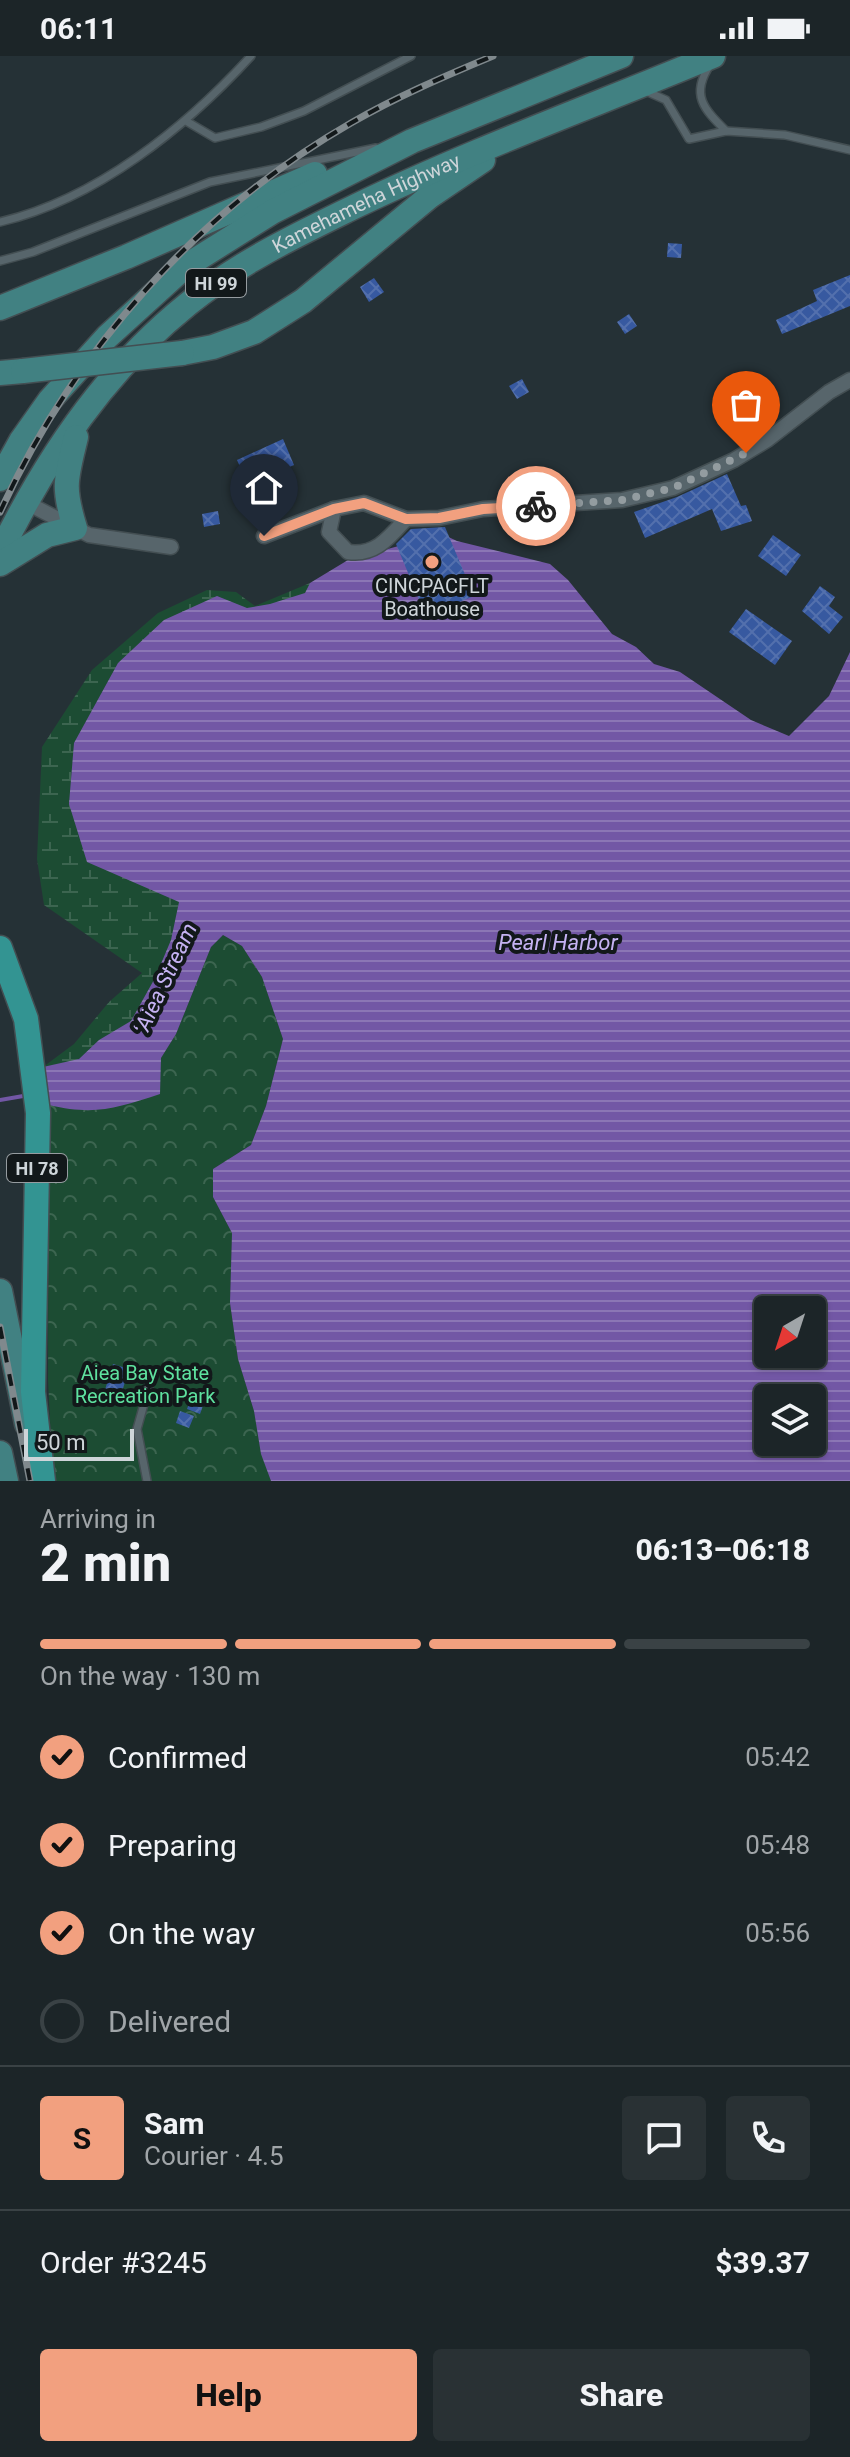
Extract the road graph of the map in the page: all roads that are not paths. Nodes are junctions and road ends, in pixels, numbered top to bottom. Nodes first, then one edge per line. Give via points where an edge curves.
1 (251, 56) edge
2 (411, 56) edge
3 (621, 56) edge
4 (715, 56) edge
5 (588, 64) edge
6 (615, 95) junction
7 (186, 121) junction
8 (529, 129) junction
9 (726, 131) junction
10 (412, 141) junction
11 (850, 150) edge
12 (0, 222) edge
13 (0, 261) edge
14 (0, 308) edge
15 (11, 372) edge
16 (850, 380) edge
17 (82, 415) junction
18 (21, 441) junction
19 (0, 479) edge
20 (25, 502) junction
21 (334, 509) junction
22 (406, 519) junction
23 (75, 528) junction
24 (264, 536) dead end
25 (171, 547) dead end
26 (0, 553) edge
27 (0, 564) edge
28 (0, 948) edge
29 (0, 1291) edge
30 (151, 1379) dead end
31 (0, 1453) edge
32 (6, 1481) edge
33 (41, 1481) edge
34 (147, 1481) edge

1 - 7 lane
2 - 7 lane via 261,127 215,138
3 - 5 main road, Kamehameha Highway / HI 99
4 - 6 main road, Kamehameha Highway / HI 99
4 - 9 lane via 700,92 706,112
5 - 10 main road, Kamehameha Highway / HI 99
6 - 8 main road, Kamehameha Highway / HI 99
6 - 9 lane via 635,90 658,95 670,105 689,139
7 - 12 lane via 96,183
8 - 15 main road, bridge via 430,196 303,301 254,332 182,353
8 - 17 main road, Kamehameha Highway / HI 99 via 269,248 188,304 148,340
9 - 11 lane via 785,135
10 - 13 lane via 210,182
10 - 14 main road via 332,166
10 - 18 main road, Kamehameha Highway / HI 99 via 272,212 183,268 107,337
16 - 22 street via 767,440 673,488 622,500
17 - 20 main road, Kamehameha Highway / HI 99
17 - 23 main road via 65,477
18 - 19 main road, Kamehameha Highway / HI 99
18 - 20 main road via 18,466
20 - 23 street
20 - 26 main road, Kamehameha Highway / HI 99
21 - 22 street via 364,503
21 - 22 street via 329,532 348,552 362,554 385,542
21 - 24 street
23 - 25 street via 89,535
23 - 27 main road via 47,535
28 - 33 highway, HI 78 via 26,1019 38,1113 33,1392
29 - 33 main road
30 - 34 lane via 137,1429
31 - 32 main road

